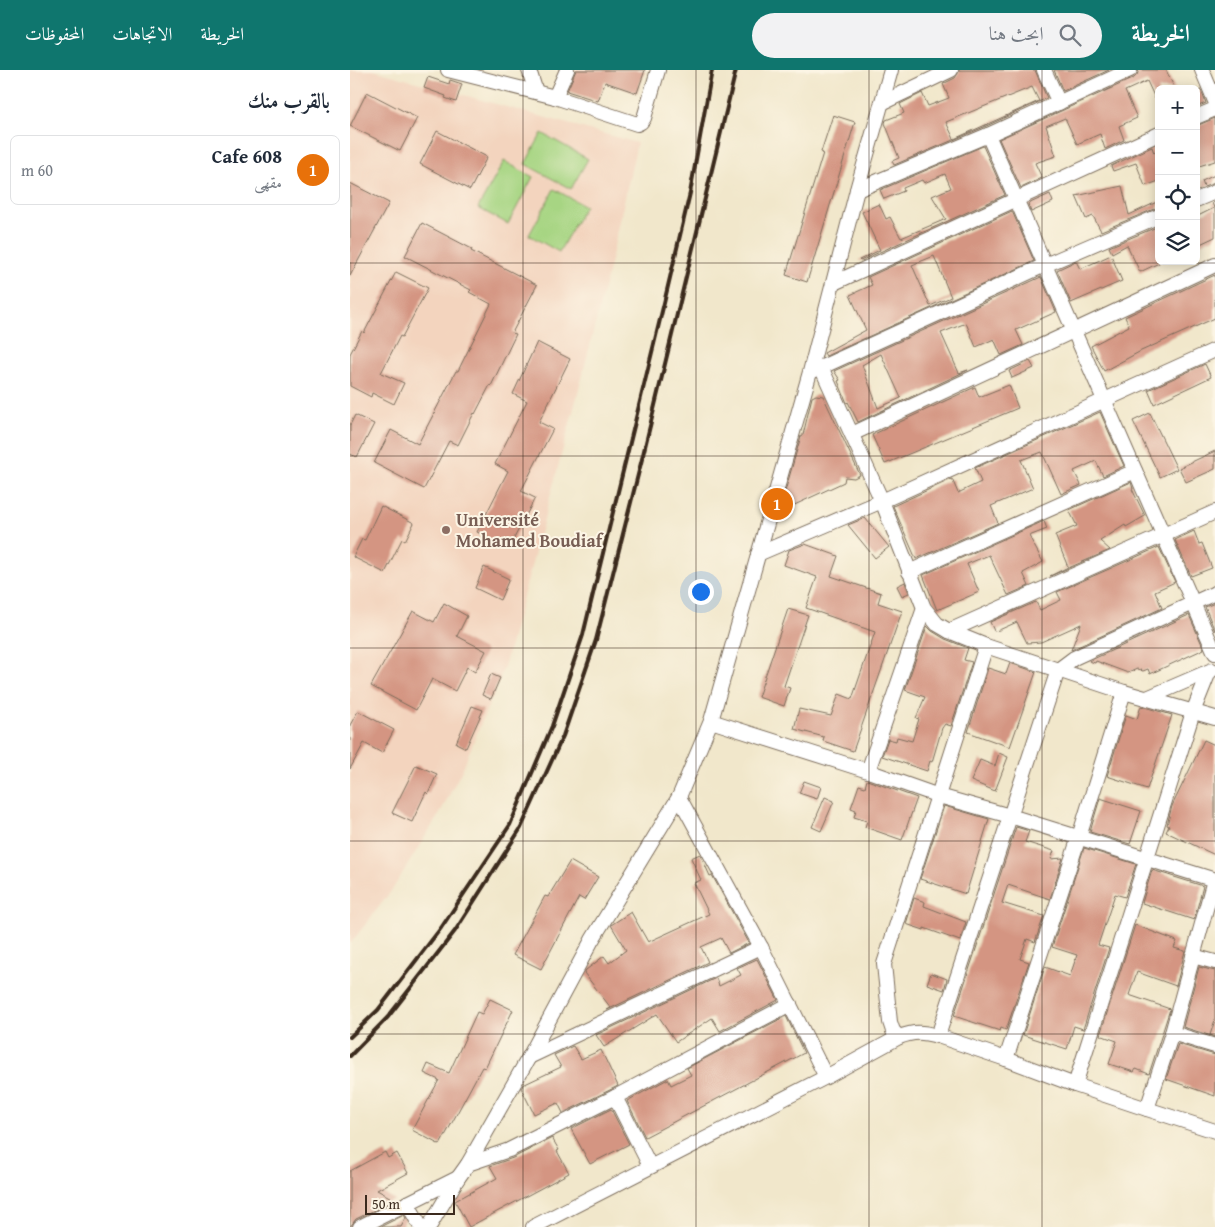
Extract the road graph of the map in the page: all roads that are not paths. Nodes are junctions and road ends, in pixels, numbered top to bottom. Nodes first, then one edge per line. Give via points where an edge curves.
1 (448, 70) edge
2 (528, 70) edge
3 (567, 70) edge
4 (658, 70) edge
5 (891, 70) edge
6 (950, 70) edge
7 (1044, 70) edge
8 (1202, 70) edge
9 (1124, 71) edge
10 (476, 74) edge
11 (536, 92) junction
12 (555, 97) junction
13 (1215, 101) edge
14 (882, 102) junction
15 (1059, 103) junction
16 (1215, 108) edge
17 (1200, 115) edge
18 (988, 135) junction
19 (1155, 136) edge
20 (857, 190) junction
21 (1215, 192) edge
22 (1200, 198) edge
23 (1016, 199) junction
24 (1155, 218) edge
25 (1045, 265) junction
26 (1215, 265) edge
27 (834, 283) junction
28 (1074, 331) junction
29 (1215, 350) edge
30 (816, 370) junction
31 (1104, 399) junction
32 (852, 434) junction
33 (1135, 471) junction
34 (882, 501) junction
35 (1215, 512) edge
36 (1163, 535) junction
37 (758, 554) junction
38 (909, 572) junction
39 (1215, 593) edge
40 (1193, 603) junction
41 (924, 608) junction
42 (949, 631) junction
43 (986, 646) junction
44 (1215, 653) edge
45 (1058, 670) junction
46 (1212, 670) edge
47 (1124, 692) junction
48 (1147, 698) junction
49 (1193, 712) junction
50 (1215, 718) edge
51 (712, 721) junction
52 (868, 771) junction
53 (939, 796) junction
54 (679, 797) junction
55 (1010, 816) junction
56 (1079, 837) junction
57 (1147, 858) junction
58 (1215, 880) edge
59 (761, 947) junction
60 (1193, 956) junction
61 (1215, 962) edge
62 (790, 1004) junction
63 (1172, 1033) junction
64 (938, 1036) junction
65 (899, 1037) junction
66 (1215, 1046) edge
67 (529, 1057) junction
68 (1006, 1058) junction
69 (826, 1077) junction
70 (1075, 1085) junction
71 (615, 1097) junction
72 (1147, 1109) junction
73 (1215, 1131) edge
74 (468, 1164) junction
75 (650, 1166) junction
76 (458, 1178) junction
77 (407, 1203) junction
78 (360, 1227) edge
79 (421, 1227) edge
80 (430, 1227) edge
81 (533, 1227) edge

1 - 10 street
2 - 11 street
3 - 12 street
4 - 12 street via 644,118 637,124
5 - 14 street
6 - 14 street
7 - 15 street
8 - 13 street
9 - 15 street
10 - 11 street
11 - 12 street
14 - 20 street
15 - 18 street
16 - 17 street
18 - 20 street
18 - 23 street
19 - 23 street
20 - 27 street
21 - 22 street
23 - 25 street
23 - 27 street
24 - 25 street
25 - 28 street
25 - 30 street
26 - 28 street
27 - 30 street
28 - 31 street
28 - 32 street
29 - 31 street
30 - 32 street
30 - 37 street
31 - 33 street
31 - 34 street
32 - 34 street
33 - 36 street
33 - 38 street
34 - 37 street
34 - 38 street
35 - 36 street
36 - 40 street
36 - 42 street
37 - 51 street
38 - 41 street
39 - 40 street
40 - 44 street
40 - 45 street via 1074,658
41 - 42 street
41 - 52 street
42 - 43 street
43 - 45 street
43 - 53 street
45 - 47 street
45 - 55 street
46 - 48 street
46 - 49 street
47 - 48 street
47 - 56 street
48 - 49 street
49 - 50 street
49 - 57 street
51 - 52 street
51 - 54 street
52 - 53 street
53 - 55 street
53 - 65 street via 884,964 890,1022
54 - 59 street
54 - 67 street via 592,940
55 - 56 street
55 - 64 street
56 - 57 street
56 - 68 street
57 - 58 street
57 - 70 street
58 - 60 street
59 - 62 street
59 - 67 street
60 - 61 street
60 - 63 street
62 - 69 street
62 - 71 street
63 - 66 street
63 - 72 street
64 - 65 street via 921,1032
64 - 68 street
65 - 69 street
67 - 74 street
68 - 70 street
69 - 75 street
70 - 72 street
71 - 74 street via 510,1150
71 - 75 street
72 - 73 street
74 - 76 street
75 - 81 street
76 - 77 street
76 - 80 street
77 - 78 street
77 - 79 street

